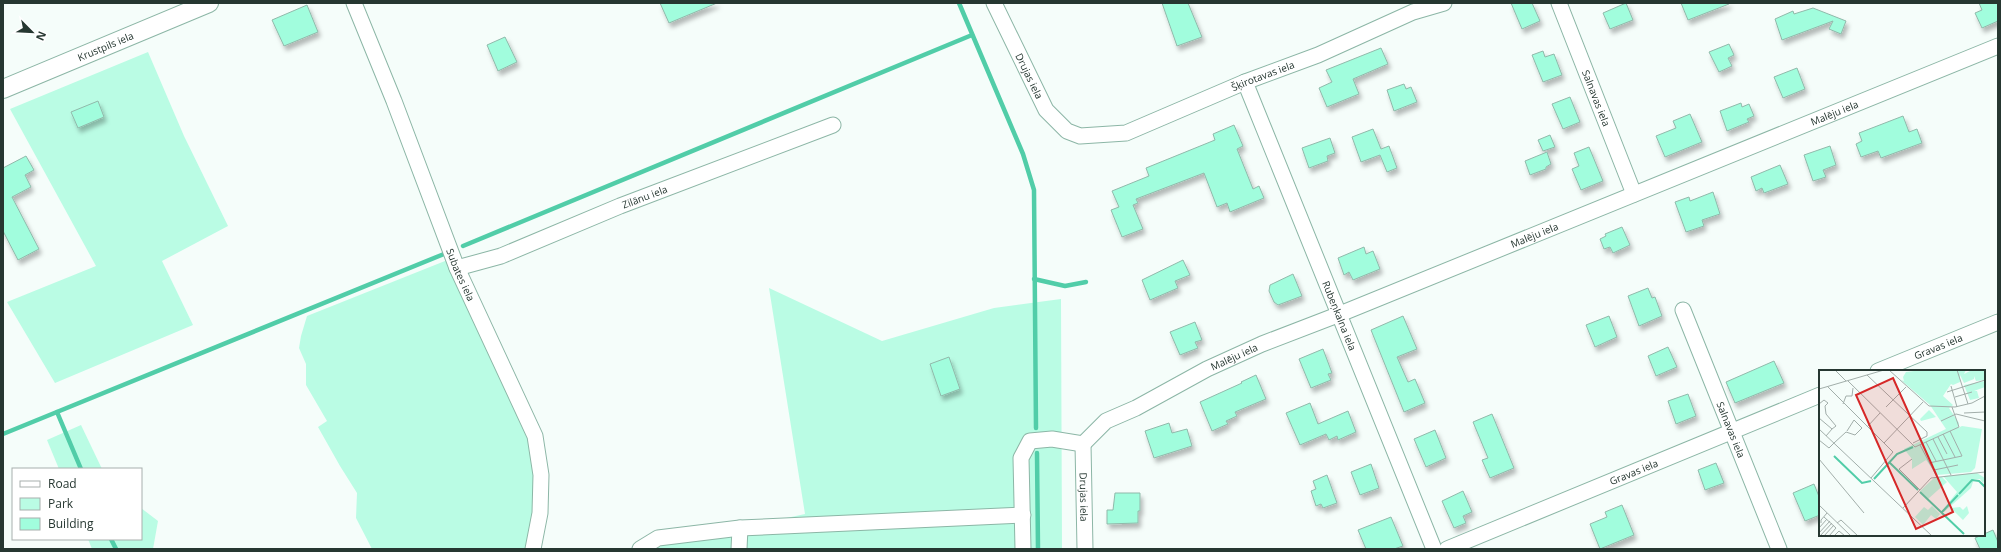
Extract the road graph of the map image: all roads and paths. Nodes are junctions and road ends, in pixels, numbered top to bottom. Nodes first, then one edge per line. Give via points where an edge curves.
1 (209, 3) edge
2 (354, 3) edge
3 (994, 3) edge
4 (1444, 3) edge
5 (1559, 3) edge
6 (1998, 46) edge
7 (1245, 82) junction
8 (3, 89) edge
9 (833, 125) dead end
10 (1080, 136) joint
11 (1634, 194) junction
12 (457, 268) junction
13 (1683, 310) dead end
14 (1340, 314) junction
15 (1998, 322) edge
16 (1880, 370) edge
17 (1819, 395) edge
18 (1732, 431) junction
19 (1083, 444) junction
20 (1023, 515) junction
21 (740, 528) junction
22 (537, 549) edge
23 (640, 549) edge
24 (739, 549) edge
25 (1023, 549) edge
26 (1085, 549) edge
27 (1434, 549) edge
28 (1447, 549) edge
29 (1779, 549) edge

1 - 8 street, Krustpils iela
2 - 12 street, Subates iela
3 - 10 street, Drujas iela via 1046,110 1067,131
4 - 7 street, Šķirotavas iela via 1413,12 1306,60
5 - 11 street, Salnavas iela
6 - 11 street, Malēju iela
7 - 10 street, Šķirotavas iela via 1126,133
7 - 14 street, Rubeņkalna iela
9 - 12 street, Zilānu iela via 620,206 501,256
11 - 14 street, Malēju iela
12 - 22 street, Subates iela via 534,436 541,474
13 - 18 street, Salnavas iela
14 - 19 street, Malēju iela via 1262,344 1207,369 1136,408 1106,421
14 - 27 street, Rubeņkalna iela
15 - 16 street, Gravas iela
17 - 18 street, Gravas iela
18 - 28 street, Gravas iela
18 - 29 street, Salnavas iela
19 - 20 street via 1052,439 1030,441 1021,458
19 - 26 street, Drujas iela
20 - 21 street
20 - 25 street
21 - 23 street via 658,538
21 - 24 street

